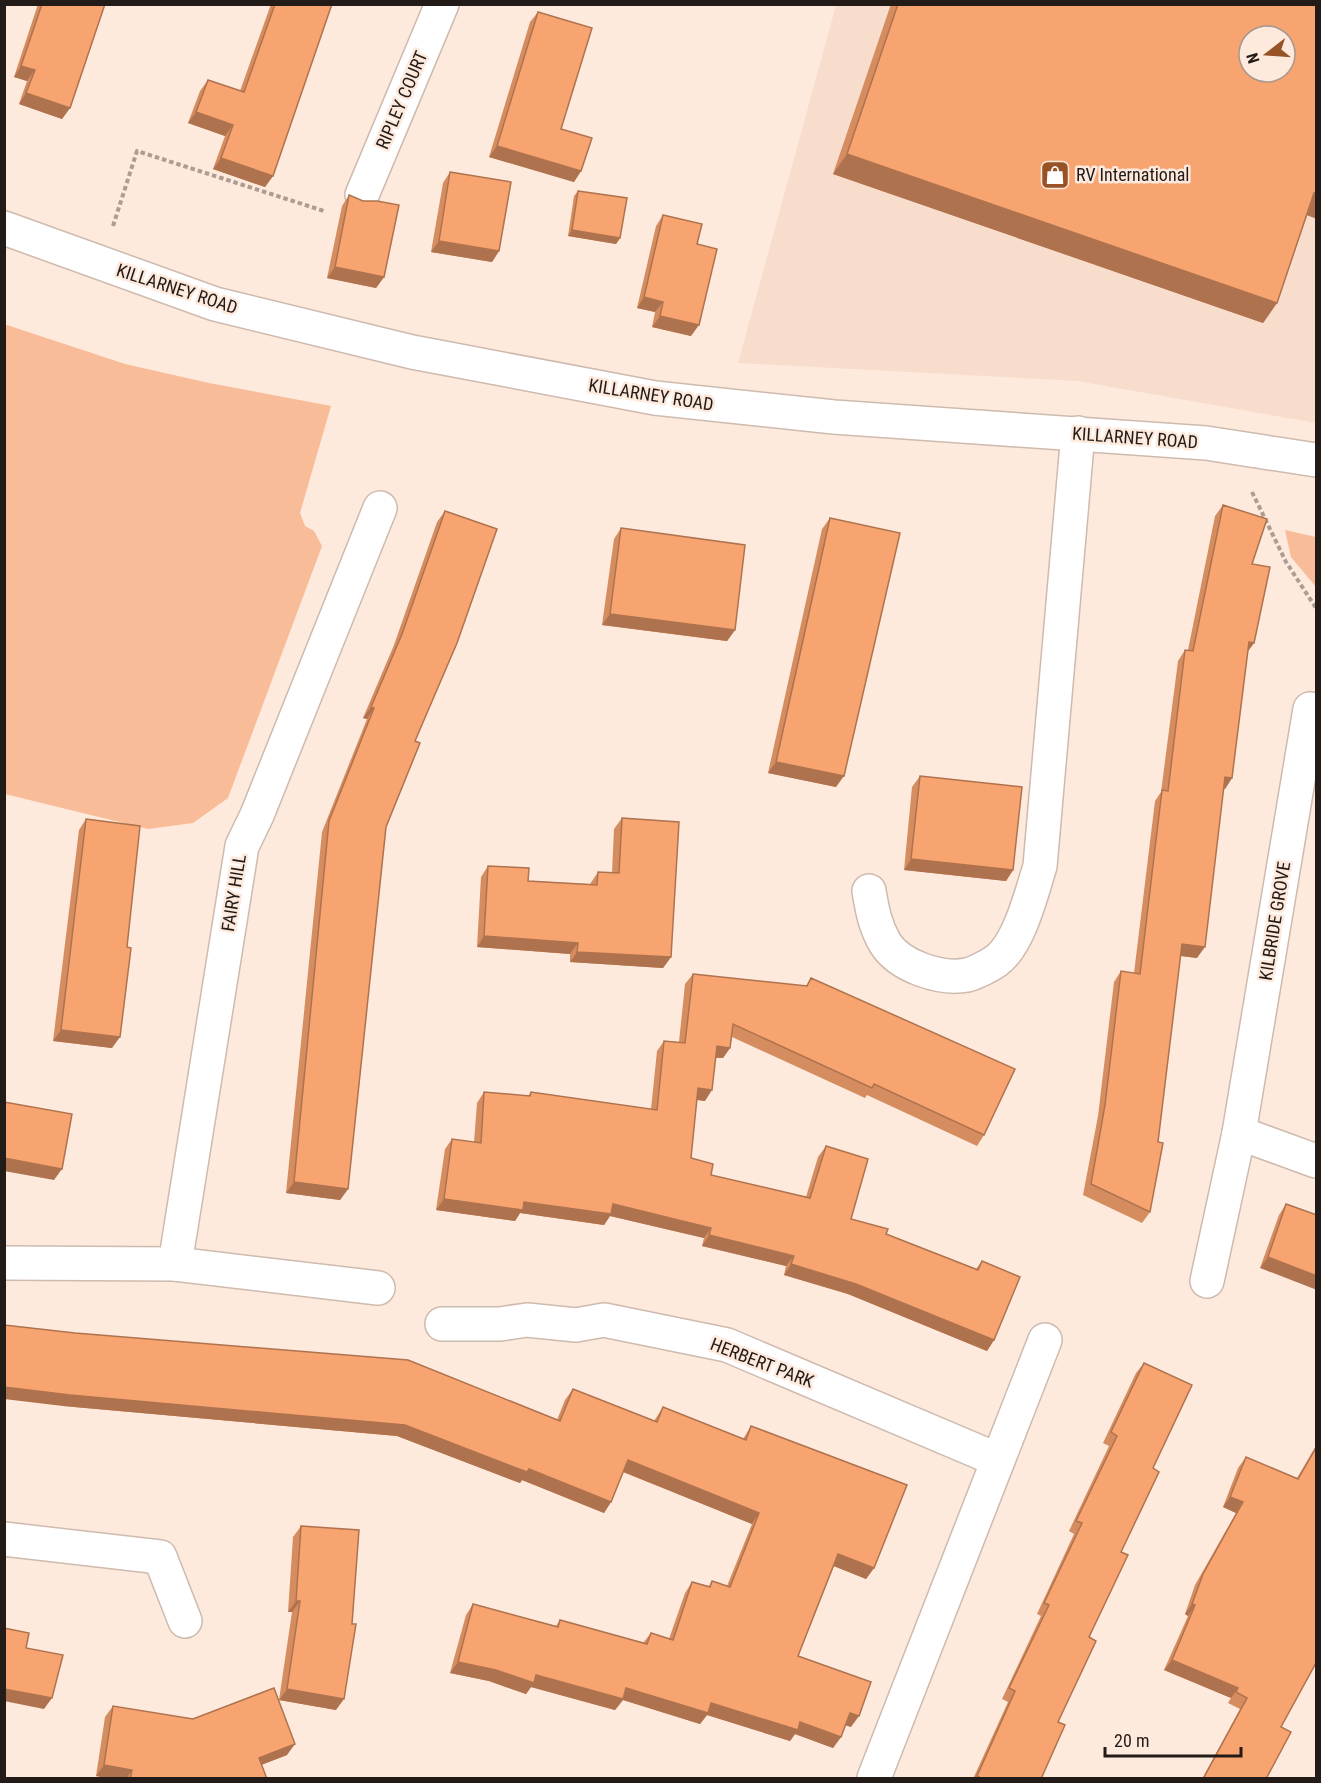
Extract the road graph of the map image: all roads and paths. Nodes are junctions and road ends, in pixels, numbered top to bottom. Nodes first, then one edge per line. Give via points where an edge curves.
1 (442, 4) edge
2 (362, 195) joint
3 (4, 228) edge
4 (99, 263) junction
5 (1078, 434) junction
6 (1231, 447) junction
7 (1317, 460) edge
8 (380, 508) dead end
9 (1317, 608) edge
10 (1314, 705) edge
11 (869, 891) dead end
12 (1239, 1133) junction
13 (1317, 1161) edge
14 (4, 1263) edge
15 (175, 1264) junction
16 (1208, 1281) dead end
17 (378, 1288) dead end
18 (442, 1324) dead end
19 (1045, 1340) dead end
20 (998, 1460) junction
21 (4, 1539) edge
22 (185, 1621) dead end
23 (874, 1779) edge

1 - 2 street, RIPLEY COURT
2 - 4 path via 339,195 328,212 137,151
3 - 4 street, KILLARNEY ROAD
4 - 5 street, KILLARNEY ROAD via 215,304 303,326 655,398 834,417
5 - 6 street, KILLARNEY ROAD
5 - 11 street via 1040,866 1023,922 997,960 967,975 931,973 902,961 886,945 874,919
6 - 7 street, KILLARNEY ROAD
6 - 9 path via 1271,533
8 - 15 street, FAIRY HILL via 242,846
10 - 12 street, KILBRIDE GROVE
12 - 13 street
12 - 16 street, KILBRIDE GROVE
14 - 15 street
15 - 17 street
18 - 20 street, HERBERT PARK via 527,1320 576,1324 604,1320 727,1346
19 - 20 street
20 - 23 street
21 - 22 street via 159,1557

